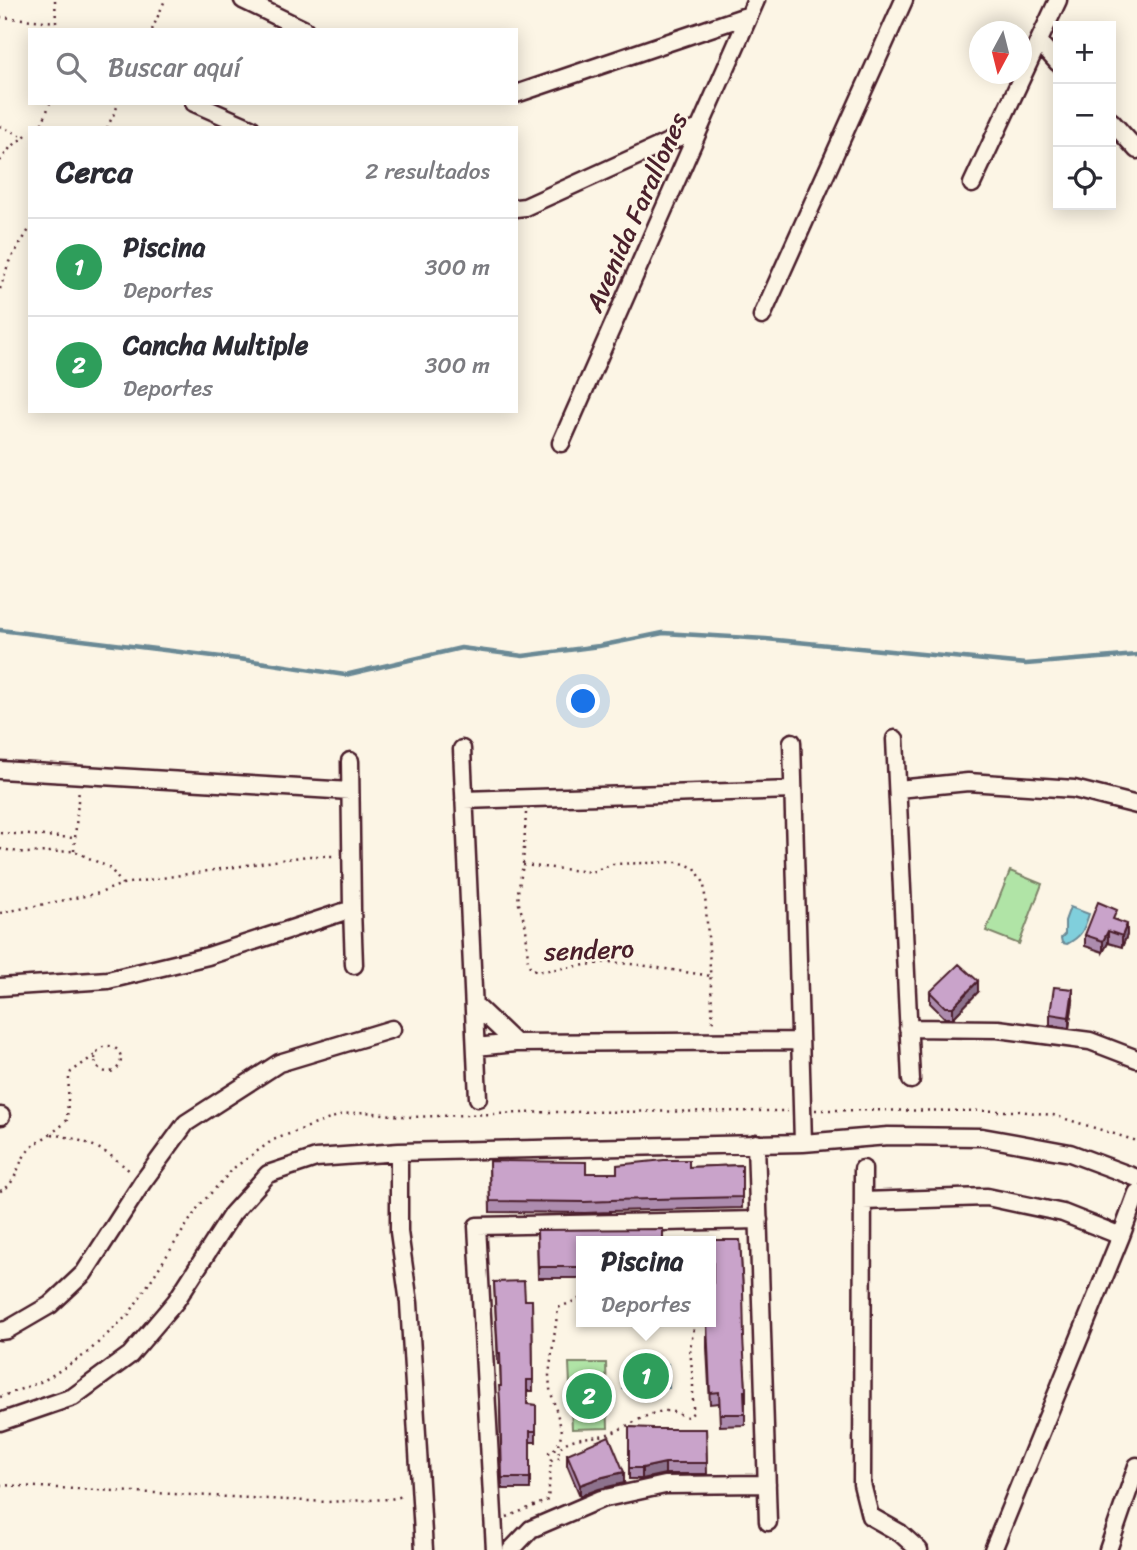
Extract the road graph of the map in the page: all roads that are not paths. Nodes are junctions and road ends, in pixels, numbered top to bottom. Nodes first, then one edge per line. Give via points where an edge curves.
1 (243, 0) edge
2 (904, 0) edge
3 (1058, 0) edge
4 (753, 7) edge
5 (301, 28) edge
6 (1038, 41) junction
7 (1053, 58) edge
8 (518, 93) edge
9 (199, 105) edge
10 (246, 126) edge
11 (1116, 127) edge
12 (699, 128) junction
13 (1137, 150) edge
14 (972, 184) dead end
15 (518, 208) edge
16 (762, 316) dead end
17 (561, 443) dead end
18 (895, 739) dead end
19 (792, 741) dead end
20 (462, 749) dead end
21 (350, 761) dead end
22 (0, 769) edge
23 (898, 789) junction
24 (793, 790) junction
25 (350, 791) junction
26 (464, 800) junction
27 (1137, 806) edge
28 (352, 909) junction
29 (354, 965) dead end
30 (0, 987) edge
31 (474, 1004) junction
32 (908, 1028) junction
33 (393, 1029) dead end
34 (800, 1041) junction
35 (515, 1044) junction
36 (476, 1046) junction
37 (1137, 1059) edge
38 (911, 1080) dead end
39 (478, 1098) dead end
40 (756, 1143) junction
41 (803, 1143) junction
42 (399, 1152) junction
43 (863, 1169) dead end
44 (1135, 1171) edge
45 (1137, 1193) edge
46 (863, 1201) junction
47 (759, 1220) junction
48 (1121, 1236) junction
49 (0, 1331) edge
50 (0, 1423) edge
51 (1137, 1466) edge
52 (767, 1483) junction
53 (768, 1522) dead end
54 (424, 1550) edge
55 (495, 1550) edge
56 (511, 1550) edge
57 (919, 1550) edge
58 (993, 1550) edge
59 (1108, 1550) edge

1 - 5 street
2 - 16 street
3 - 6 street
4 - 8 street
4 - 12 street, Avenida Farallones
6 - 7 street
6 - 14 street
9 - 10 street
11 - 13 street
12 - 15 street
12 - 17 street, Avenida Farallones
18 - 23 street
19 - 24 street
20 - 26 street
21 - 25 street
22 - 25 street
23 - 27 street via 968,782 1074,789
23 - 32 street
24 - 26 street
24 - 34 street
25 - 28 street
26 - 31 street
28 - 29 street
28 - 30 street via 208,956 108,980
31 - 35 street
31 - 36 street
32 - 37 street via 998,1029 1077,1039
32 - 38 street
33 - 49 street via 279,1063 187,1124 84,1273 50,1305
34 - 35 street
34 - 41 street
35 - 36 street
36 - 39 street
40 - 41 street
40 - 42 street
40 - 47 street
41 - 44 street via 888,1136 982,1137
42 - 50 street via 316,1158 268,1174 232,1214 176,1301 130,1355 73,1397
42 - 54 street via 399,1232 410,1315
43 - 46 street
45 - 48 street
46 - 48 street via 987,1197 1063,1213
46 - 57 street via 862,1484 870,1516
47 - 52 street
47 - 55 street via 477,1226
48 - 58 street
51 - 59 street
52 - 53 street
52 - 56 street via 665,1485 601,1499 531,1529

